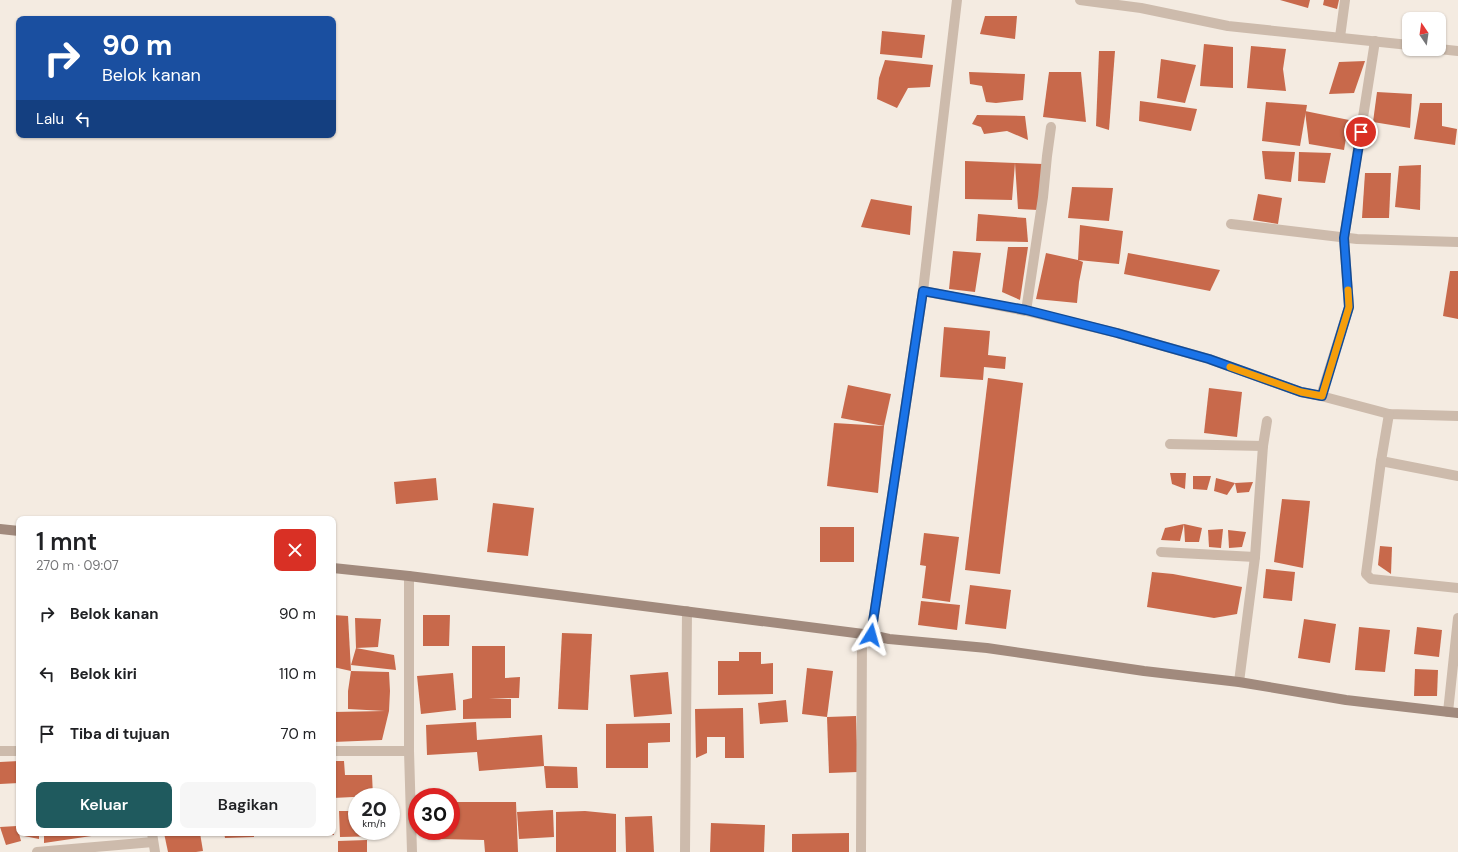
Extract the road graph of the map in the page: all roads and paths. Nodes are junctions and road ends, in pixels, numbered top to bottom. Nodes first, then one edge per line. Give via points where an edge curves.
1 (957, 0) edge
2 (1080, 0) edge
3 (1345, 0) edge
4 (1340, 37) junction
5 (1375, 41) junction
6 (1402, 44) edge
7 (1446, 50) edge
8 (1458, 51) edge
9 (1051, 127) dead end
10 (1231, 224) dead end
11 (1344, 238) junction
12 (1458, 242) edge
13 (923, 291) junction
14 (1026, 310) junction
15 (1322, 396) junction
16 (1389, 414) junction
17 (1458, 416) edge
18 (1267, 421) dead end
19 (1170, 444) dead end
20 (1263, 446) junction
21 (1381, 461) junction
22 (1458, 476) edge
23 (0, 529) edge
24 (16, 531) edge
25 (1161, 552) dead end
26 (1255, 558) junction
27 (336, 568) edge
28 (409, 576) junction
29 (1458, 588) edge
30 (687, 611) junction
31 (1458, 618) edge
32 (867, 634) junction
33 (1239, 682) junction
34 (1453, 713) edge
35 (0, 751) edge
36 (16, 751) edge
37 (336, 751) edge
38 (409, 751) junction
39 (153, 842) edge
40 (37, 852) edge
41 (412, 852) edge
42 (685, 852) edge
43 (861, 852) edge

1 - 13 street
2 - 4 street via 1141,8 1228,26
3 - 4 street
4 - 5 street
5 - 6 street
5 - 11 street
7 - 8 street
9 - 14 street
10 - 11 street
11 - 12 street
11 - 15 street via 1349,307
13 - 14 street
13 - 32 street
14 - 15 street via 1209,359 1301,392
15 - 16 street
16 - 17 street
16 - 21 street
18 - 20 street
19 - 20 street
20 - 26 street
21 - 22 street
21 - 29 street via 1365,571 1367,576 1371,579
23 - 24 main road
25 - 26 street
26 - 33 street
27 - 28 main road
28 - 30 main road
28 - 38 street
30 - 32 main road
30 - 42 street
31 - 34 street
32 - 33 main road via 889,639 987,648
32 - 43 street
33 - 34 main road via 1346,700
35 - 36 street
37 - 38 street
38 - 41 street
39 - 40 street

